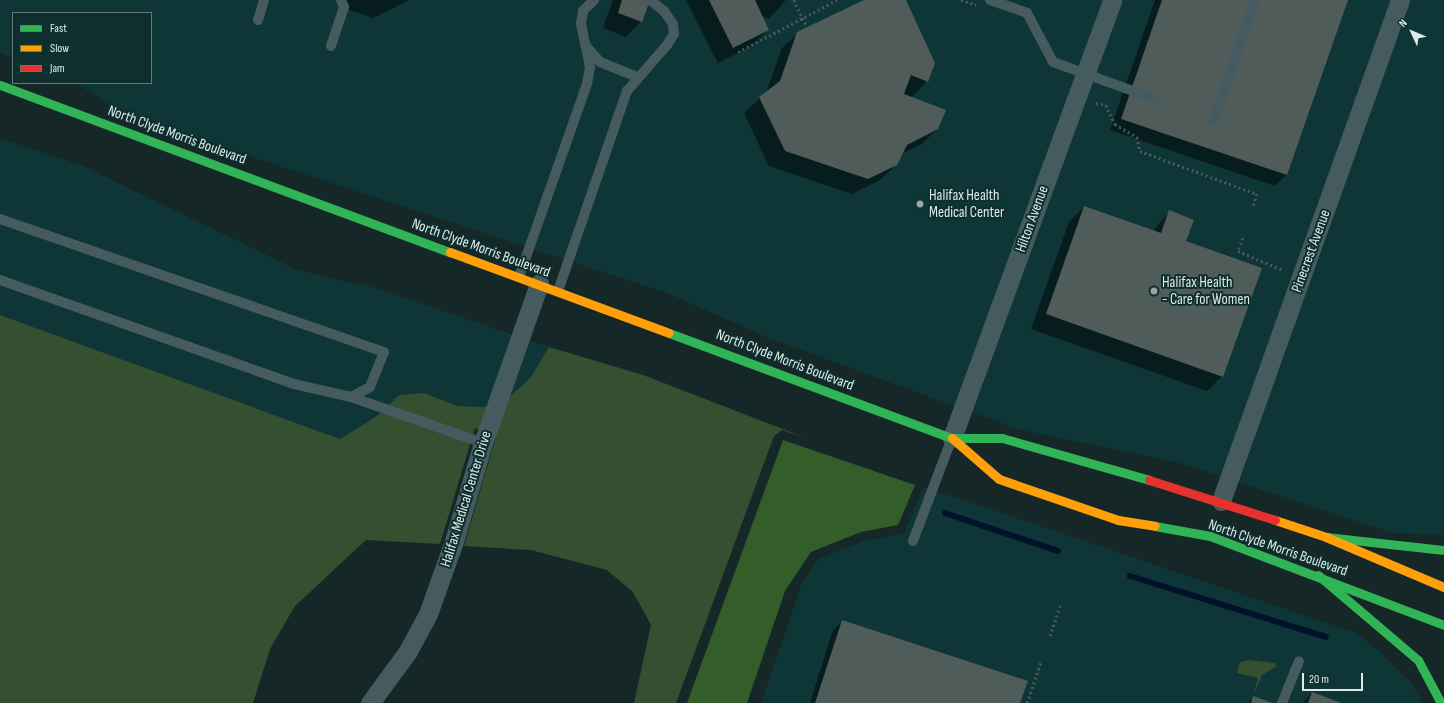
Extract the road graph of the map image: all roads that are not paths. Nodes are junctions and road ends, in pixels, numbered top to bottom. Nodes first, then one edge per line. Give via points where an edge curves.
1 (264, 0) edge
2 (341, 0) edge
3 (594, 0) edge
4 (650, 0) edge
5 (990, 0) edge
6 (1112, 0) edge
7 (1255, 0) edge
8 (1400, 0) edge
9 (258, 20) dead end
10 (584, 44) junction
11 (331, 46) dead end
12 (1085, 74) junction
13 (637, 77) junction
14 (0, 85) edge
15 (1155, 99) dead end
16 (1214, 120) dead end
17 (0, 219) edge
18 (519, 277) junction
19 (0, 280) edge
20 (538, 284) junction
21 (558, 291) junction
22 (350, 398) junction
23 (952, 438) junction
24 (483, 443) junction
25 (1222, 501) junction
26 (1326, 537) junction
27 (913, 541) dead end
28 (1444, 550) edge
29 (1318, 575) junction
30 (1444, 587) edge
31 (1444, 625) edge
32 (1299, 661) dead end
33 (370, 703) edge
34 (1282, 703) edge
35 (1441, 703) edge

1 - 9 lane
2 - 11 lane via 344,7
3 - 10 lane via 583,11 581,24
4 - 13 lane via 664,11 673,24 674,34 668,45
5 - 12 lane via 1027,13 1053,62
6 - 12 street, Hilton Avenue
7 - 16 lane
8 - 25 street, Pinecrest Avenue
10 - 13 lane via 600,62
10 - 18 lane via 590,67 587,84
12 - 15 lane
12 - 23 street, Hilton Avenue
13 - 21 lane via 627,91
14 - 18 main road, North Clyde Morris Boulevard
17 - 22 lane via 384,352 370,387
18 - 20 main road, North Clyde Morris Boulevard
19 - 22 lane via 294,384
20 - 21 main road, North Clyde Morris Boulevard
20 - 24 street, Halifax Medical Center Drive
21 - 23 main road, North Clyde Morris Boulevard
22 - 24 lane
23 - 25 main road, North Clyde Morris Boulevard via 1002,438
23 - 27 lane
23 - 29 main road, North Clyde Morris Boulevard via 999,479 1118,520 1210,536
24 - 33 street, Halifax Medical Center Drive via 454,541 428,614 408,651
25 - 26 main road, North Clyde Morris Boulevard
26 - 28 main road
26 - 30 main road, North Clyde Morris Boulevard
29 - 31 main road, North Clyde Morris Boulevard
29 - 35 main road via 1418,660
32 - 34 lane

